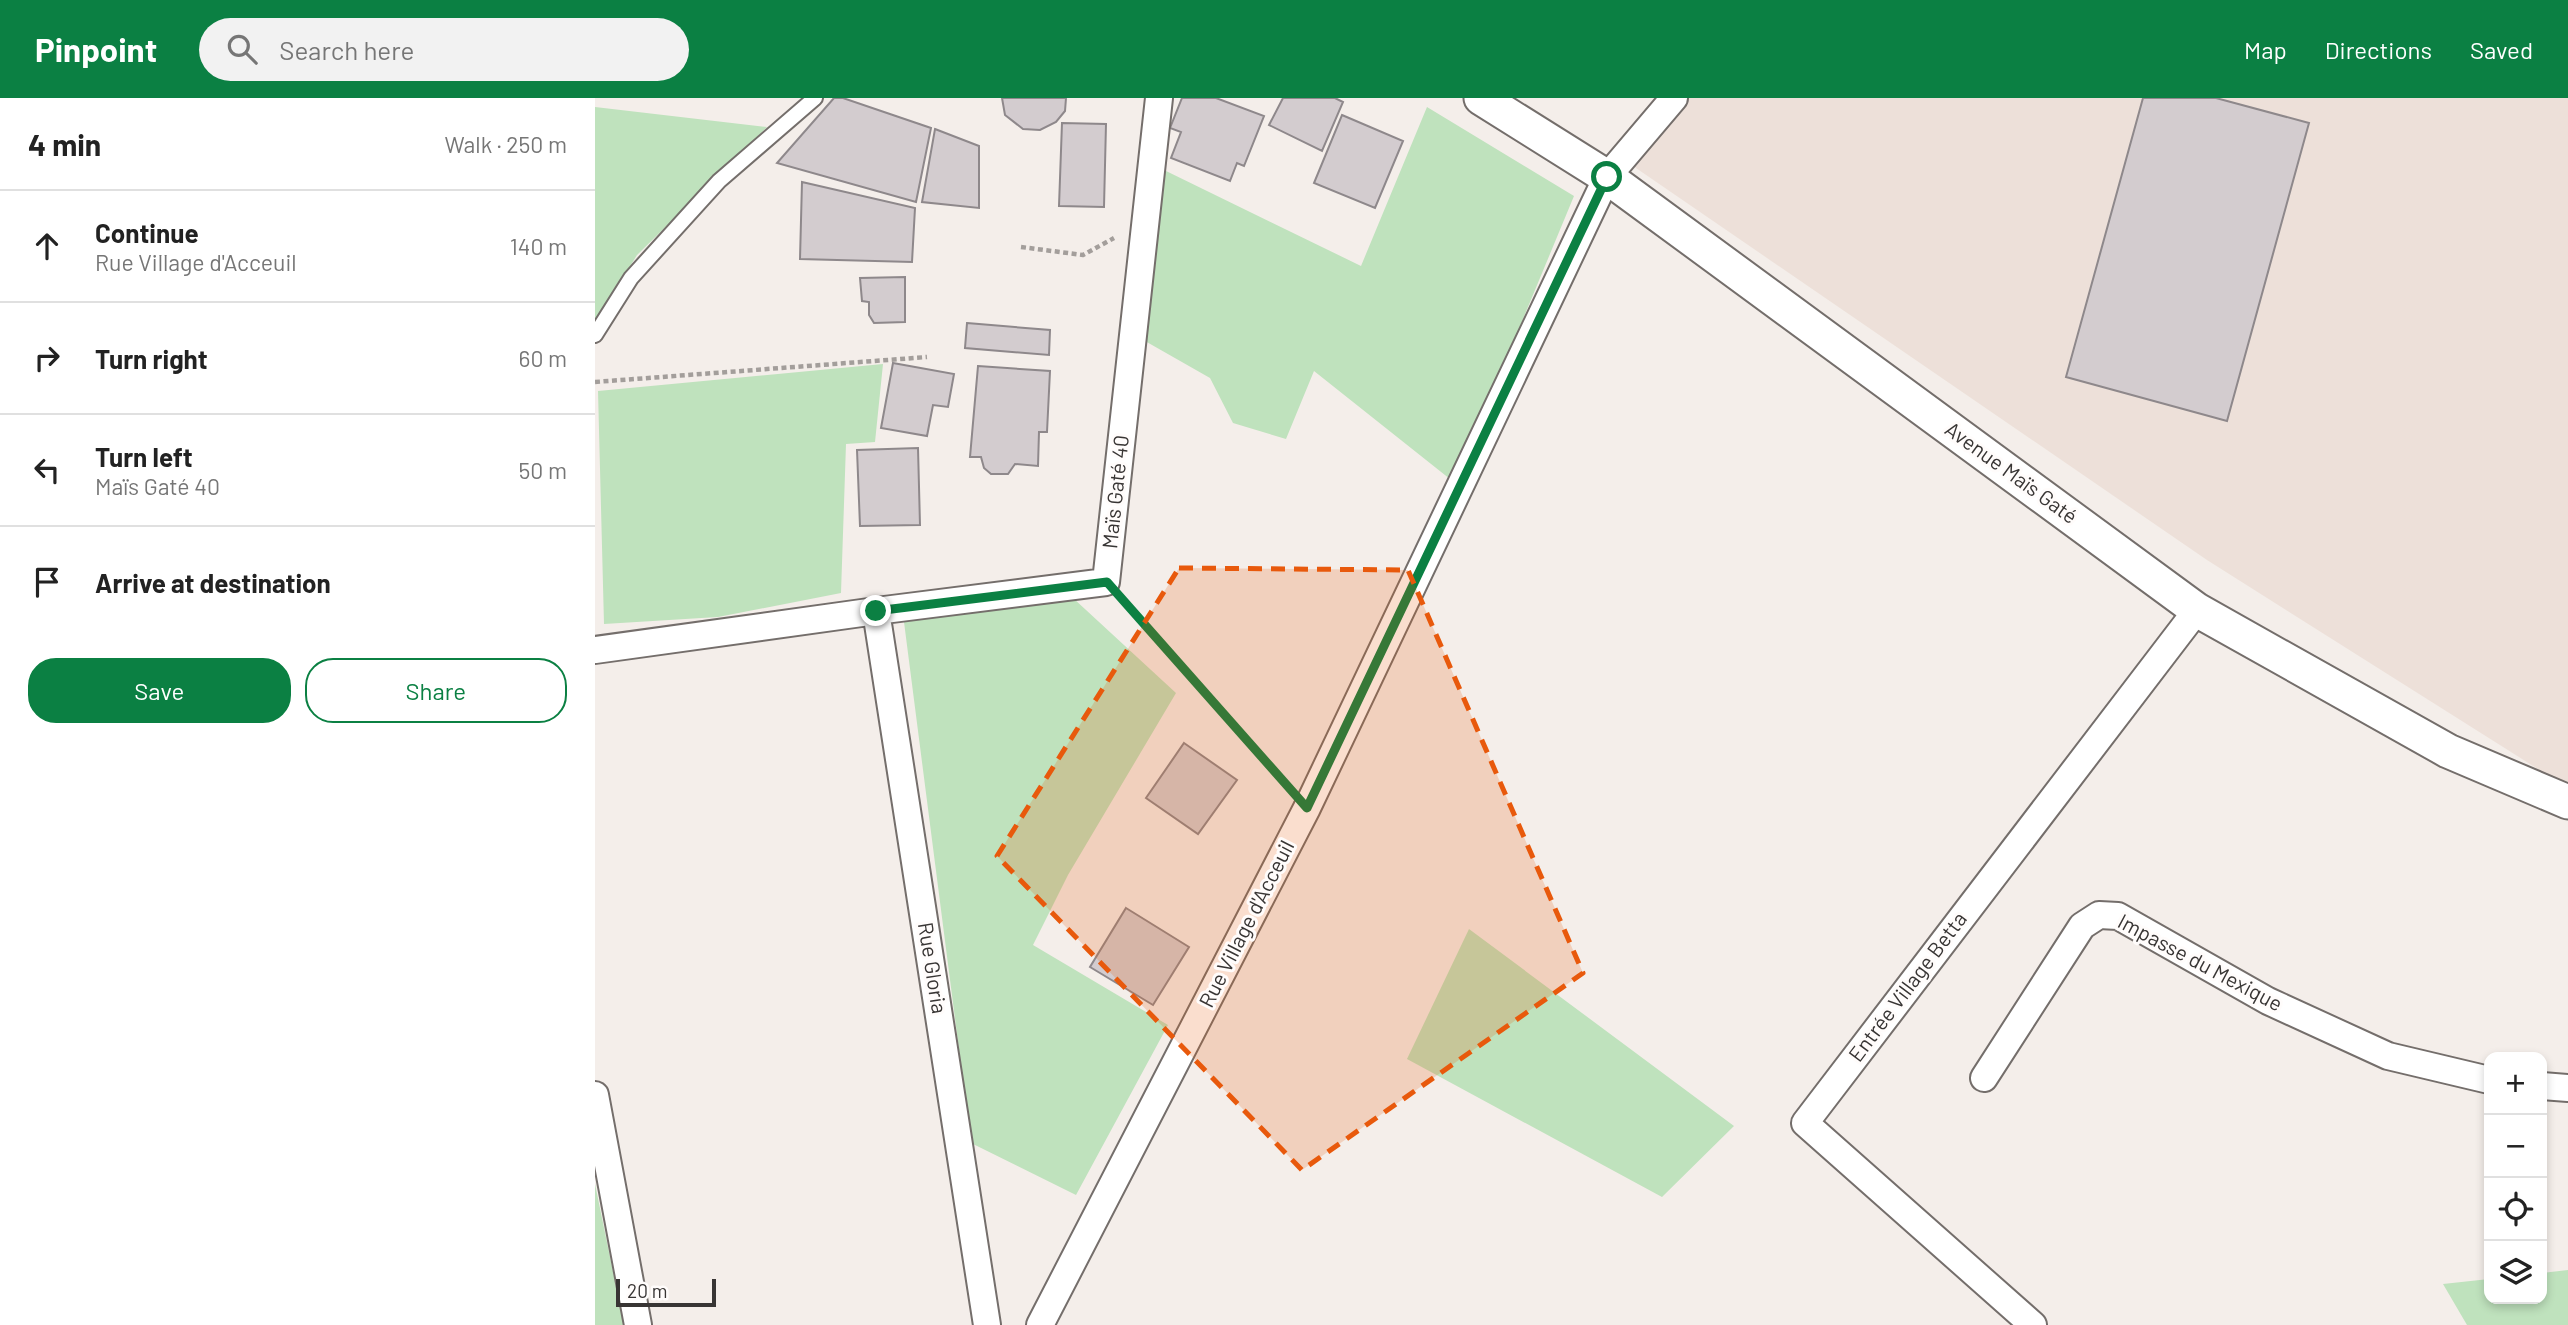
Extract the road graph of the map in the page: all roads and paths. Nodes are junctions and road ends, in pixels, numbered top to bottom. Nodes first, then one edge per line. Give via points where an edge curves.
1 (815, 98) edge
2 (1159, 98) edge
3 (1481, 98) edge
4 (1674, 98) edge
5 (1607, 177) junction
6 (1146, 220) junction
7 (1021, 247) dead end
8 (595, 335) edge
9 (927, 357) dead end
10 (595, 382) edge
11 (1107, 582) junction
12 (2197, 610) junction
13 (876, 611) junction
14 (595, 650) edge
15 (2568, 802) edge
16 (1307, 808) junction
17 (1984, 1078) dead end
18 (2484, 1079) edge
19 (2547, 1086) edge
20 (2568, 1088) edge
21 (595, 1095) edge
22 (638, 1325) edge
23 (987, 1325) edge
24 (1039, 1325) edge
25 (2033, 1325) edge

1 - 8 lane via 719,181 631,278
2 - 6 street, Maïs Gaté 40
3 - 5 street, Avenue Maïs Gaté
4 - 5 street, Rue Village d'Acceuil
5 - 12 street, Avenue Maïs Gaté
5 - 16 street, Rue Village d'Acceuil
6 - 7 path via 1083,254
6 - 11 street, Maïs Gaté 40
9 - 10 path
11 - 13 street
11 - 16 path
12 - 15 street, Avenue Maïs Gaté via 2448,751
12 - 25 street, Entrée Village Betta via 1805,1123
13 - 14 street
13 - 23 street, Rue Gloria
16 - 24 street, Rue Village d'Acceuil
17 - 18 street, Impasse du Mexique via 2081,926 2099,915 2117,916 2267,1001 2388,1056
19 - 20 street
21 - 22 street

